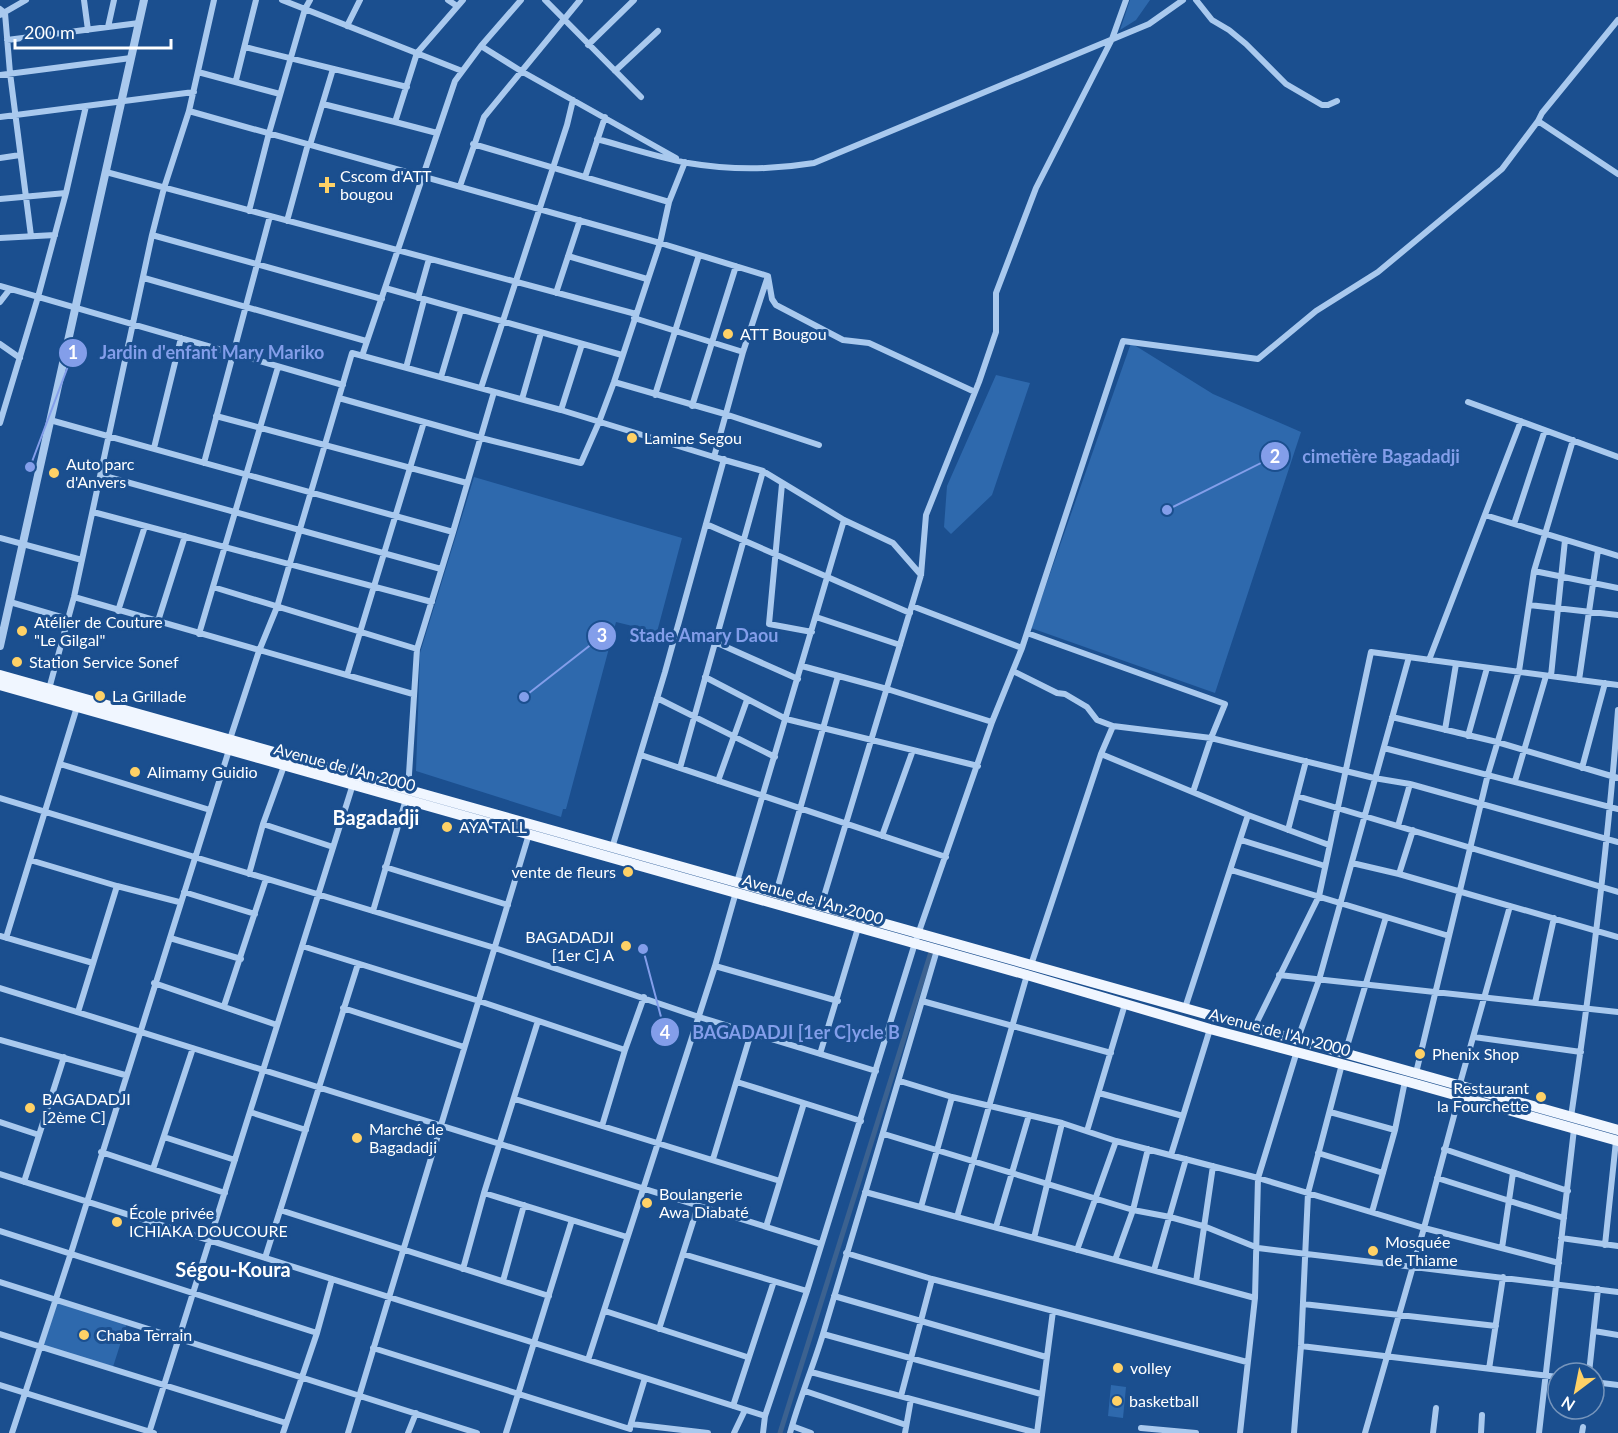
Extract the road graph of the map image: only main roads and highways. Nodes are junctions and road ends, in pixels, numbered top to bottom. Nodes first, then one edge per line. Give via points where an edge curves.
1 (0, 675) edge
2 (0, 686) edge
3 (229, 745) junction
4 (355, 780) junction
5 (407, 795) junction
6 (610, 852) junction
7 (736, 887) junction
8 (917, 938) junction
9 (1029, 970) junction
10 (1297, 1046) junction
11 (1344, 1059) junction
12 (1459, 1092) junction
13 (1617, 1138) edge

1 - 3 main road, Avenue de l'An 2000
2 - 3 main road, Avenue de l'An 2000
3 - 4 main road, Avenue de l'An 2000
3 - 4 main road, Avenue de l'An 2000 via 284,766
4 - 5 main road, Avenue de l'An 2000
5 - 6 main road, Avenue de l'An 2000
5 - 6 main road, Avenue de l'An 2000 via 529,834
6 - 7 main road, Avenue de l'An 2000
7 - 8 main road, Avenue de l'An 2000 via 776,893
7 - 8 main road, Avenue de l'An 2000 via 858,928
8 - 9 main road, Avenue de l'An 2000
8 - 9 main road, Avenue de l'An 2000 via 937,950
9 - 10 main road, Avenue de l'An 2000 via 1185,1008 1254,1028
9 - 10 main road, Avenue de l'An 2000 via 1210,1029
10 - 11 main road, Avenue de l'An 2000
11 - 12 main road, Avenue de l'An 2000 via 1405,1081
11 - 12 main road, Avenue de l'An 2000 via 1416,1073
12 - 13 main road, Avenue de l'An 2000

